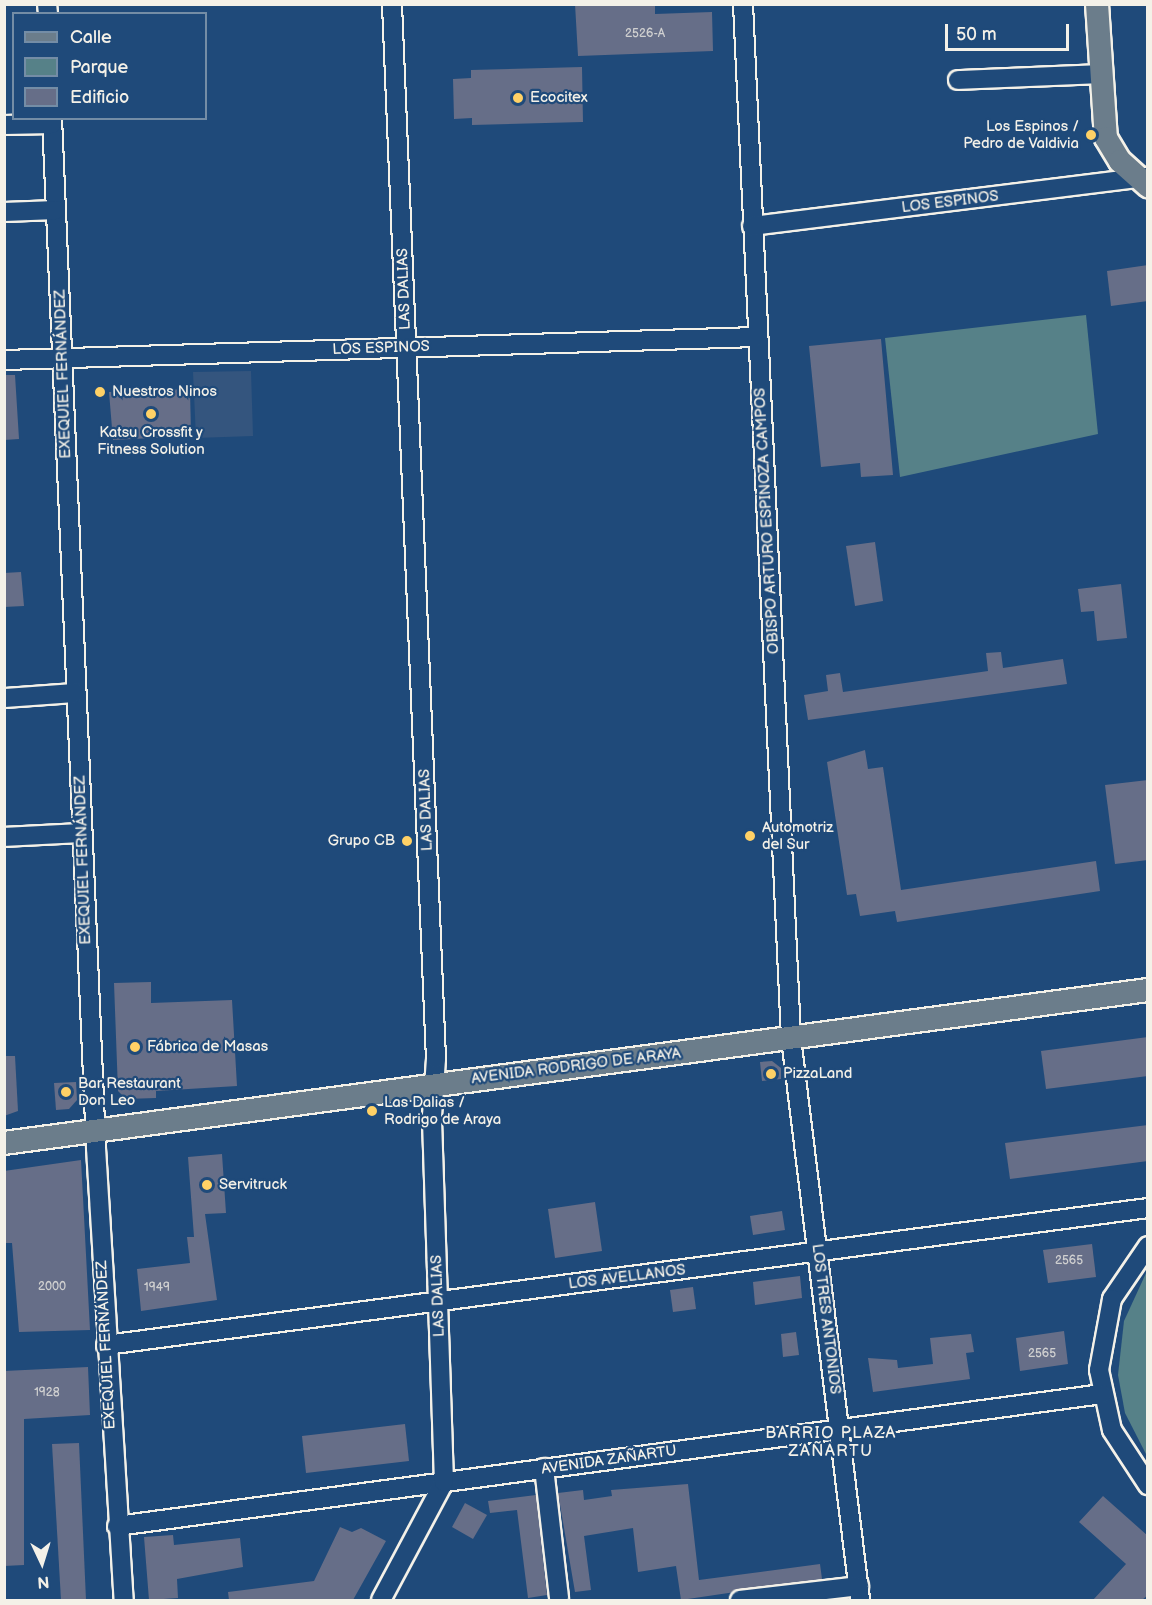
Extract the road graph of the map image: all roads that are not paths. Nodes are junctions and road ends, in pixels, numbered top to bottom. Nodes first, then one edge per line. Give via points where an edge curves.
1 (392, 4) edge
2 (743, 4) edge
3 (1096, 4) edge
4 (1099, 74) junction
5 (958, 80) dead end
6 (52, 121) edge
7 (4, 125) edge
8 (1144, 180) edge
9 (56, 210) junction
10 (4, 212) edge
11 (752, 226) junction
12 (758, 337) junction
13 (407, 348) junction
14 (62, 359) junction
15 (4, 360) edge
16 (76, 693) junction
17 (4, 698) edge
18 (82, 833) junction
19 (4, 837) edge
20 (1148, 990) edge
21 (791, 1038) junction
22 (435, 1084) junction
23 (95, 1131) junction
24 (4, 1143) edge
25 (1148, 1208) edge
26 (1148, 1246) edge
27 (818, 1252) junction
28 (438, 1301) junction
29 (106, 1345) junction
30 (1102, 1394) junction
31 (839, 1429) junction
32 (544, 1468) junction
33 (444, 1482) junction
34 (1148, 1485) edge
35 (117, 1526) junction
36 (860, 1593) edge
37 (559, 1598) dead end
38 (124, 1600) edge
39 (381, 1600) edge
40 (740, 1600) edge

1 - 13 street, LAS DALIAS
2 - 11 street, OBISPO ARTURO ESPINOZA CAMPOS
3 - 4 main road
4 - 5 street
4 - 8 main road via 1107,142
6 - 7 street
6 - 9 street, EXEQUIEL FERNÁNDEZ
8 - 11 street, LOS ESPINOS
9 - 10 street
9 - 14 street, EXEQUIEL FERNÁNDEZ
11 - 12 street, OBISPO ARTURO ESPINOZA CAMPOS
12 - 13 street, LOS ESPINOS
12 - 21 street, OBISPO ARTURO ESPINOZA CAMPOS
13 - 14 street, LOS ESPINOS
13 - 22 street, LAS DALIAS
14 - 15 street, LOS ESPINOS
14 - 16 street, EXEQUIEL FERNÁNDEZ
16 - 17 street
16 - 18 street, EXEQUIEL FERNÁNDEZ
18 - 19 street
18 - 23 street, EXEQUIEL FERNÁNDEZ
20 - 21 main road, AVENIDA RODRIGO DE ARAYA
21 - 22 main road, AVENIDA RODRIGO DE ARAYA
21 - 27 street, LOS TRES ANTONIOS
22 - 23 main road, AVENIDA RODRIGO DE ARAYA
22 - 28 street, LAS DALIAS
23 - 24 main road, AVENIDA RODRIGO DE ARAYA
23 - 29 street, EXEQUIEL FERNÁNDEZ
25 - 27 street, LOS AVELLANOS
26 - 30 street via 1123,1277 1106,1316 1099,1358
27 - 28 street, LOS AVELLANOS
27 - 31 street, LOS TRES ANTONIOS
28 - 29 street, LOS AVELLANOS
28 - 33 street, LAS DALIAS
29 - 35 street, EXEQUIEL FERNÁNDEZ
30 - 31 street, AVENIDA ZAÑARTU
30 - 34 street via 1117,1441
31 - 32 street, AVENIDA ZAÑARTU
31 - 36 street, LOS TRES ANTONIOS
32 - 33 street, AVENIDA ZAÑARTU
32 - 37 street
33 - 35 street, AVENIDA ZAÑARTU
33 - 39 street, LAS DALIAS
35 - 38 street, EXEQUIEL FERNÁNDEZ
36 - 40 street

